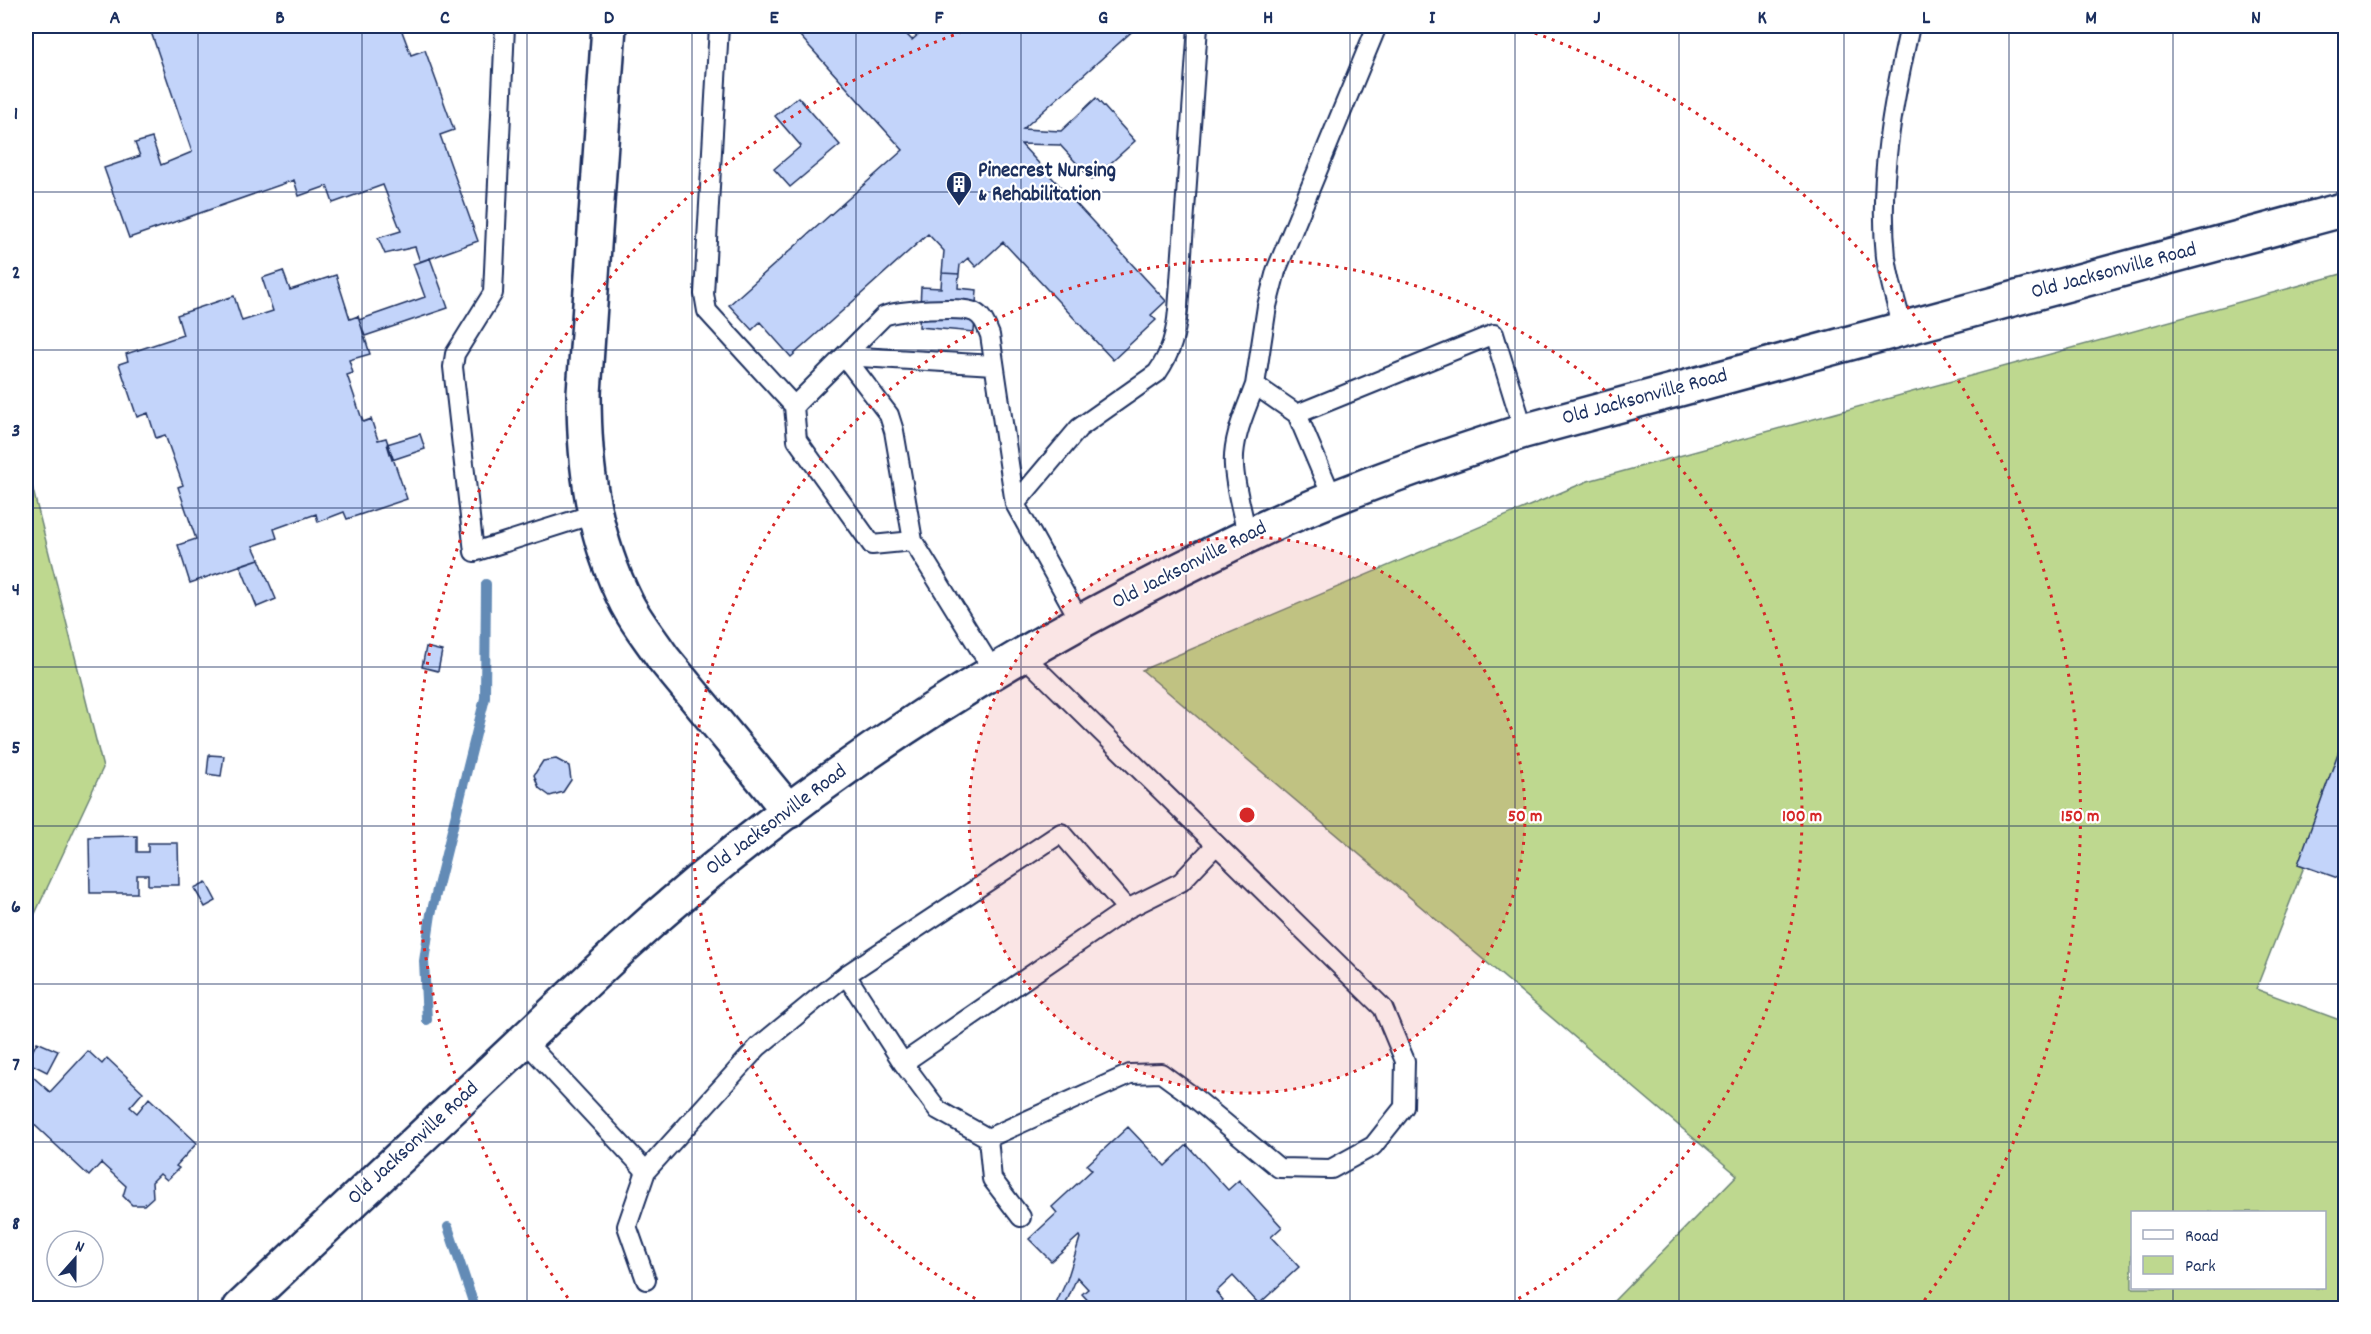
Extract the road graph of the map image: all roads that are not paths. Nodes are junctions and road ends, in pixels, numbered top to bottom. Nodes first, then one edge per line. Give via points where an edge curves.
1 (505, 26) edge
2 (609, 26) edge
3 (719, 26) edge
4 (1198, 26) edge
5 (1377, 26) edge
6 (1910, 26) edge
7 (2346, 209) edge
8 (1903, 328) junction
9 (844, 356) junction
10 (994, 365) junction
11 (1255, 385) junction
12 (794, 406) junction
13 (1297, 414) junction
14 (1524, 431) junction
15 (1333, 499) junction
16 (1016, 504) junction
17 (594, 514) junction
18 (1248, 536) junction
19 (914, 541) junction
20 (1080, 621) junction
21 (1023, 655) junction
22 (994, 672) junction
23 (789, 811) junction
24 (1216, 845) junction
25 (1127, 909) junction
26 (846, 975) junction
27 (524, 1040) junction
28 (903, 1063) junction
29 (988, 1138) junction
30 (646, 1171) junction
31 (1021, 1217) dead end
32 (646, 1280) dead end
33 (240, 1308) edge

1 - 17 lane via 493,293 455,354 453,367 474,552
2 - 17 main road via 584,393 584,436
3 - 12 lane via 704,294 707,310
4 - 16 lane via 1178,310 1172,346 1157,372 1079,428
5 - 11 lane via 1276,271
6 - 8 lane via 1891,112 1883,190 1887,260
7 - 8 main road, Old Jacksonville Road
8 - 14 main road, Old Jacksonville Road
9 - 10 lane
9 - 10 lane via 884,316 895,312 968,310 985,322
9 - 12 lane
9 - 19 lane via 889,415
10 - 16 lane
11 - 13 lane
11 - 18 lane via 1238,431 1233,467
12 - 19 lane via 796,440 872,545
13 - 14 lane via 1494,334
13 - 15 lane
14 - 15 main road, Old Jacksonville Road
15 - 18 main road, Old Jacksonville Road
16 - 20 lane
17 - 23 main road via 614,577 644,631
18 - 20 main road, Old Jacksonville Road
19 - 22 lane
20 - 21 main road, Old Jacksonville Road
21 - 22 main road, Old Jacksonville Road
21 - 24 lane
22 - 23 main road, Old Jacksonville Road via 901,731
23 - 27 main road, Old Jacksonville Road via 672,903
24 - 25 lane via 1181,882
24 - 29 lane via 1383,1008 1405,1061 1404,1107 1373,1146 1330,1169 1279,1168 1161,1073 1130,1074
25 - 26 lane via 1061,833
25 - 28 lane
26 - 28 lane
26 - 30 lane via 758,1047
27 - 30 lane
27 - 33 main road, Old Jacksonville Road
28 - 29 lane via 938,1110
29 - 31 lane via 992,1179
30 - 32 lane via 627,1226

